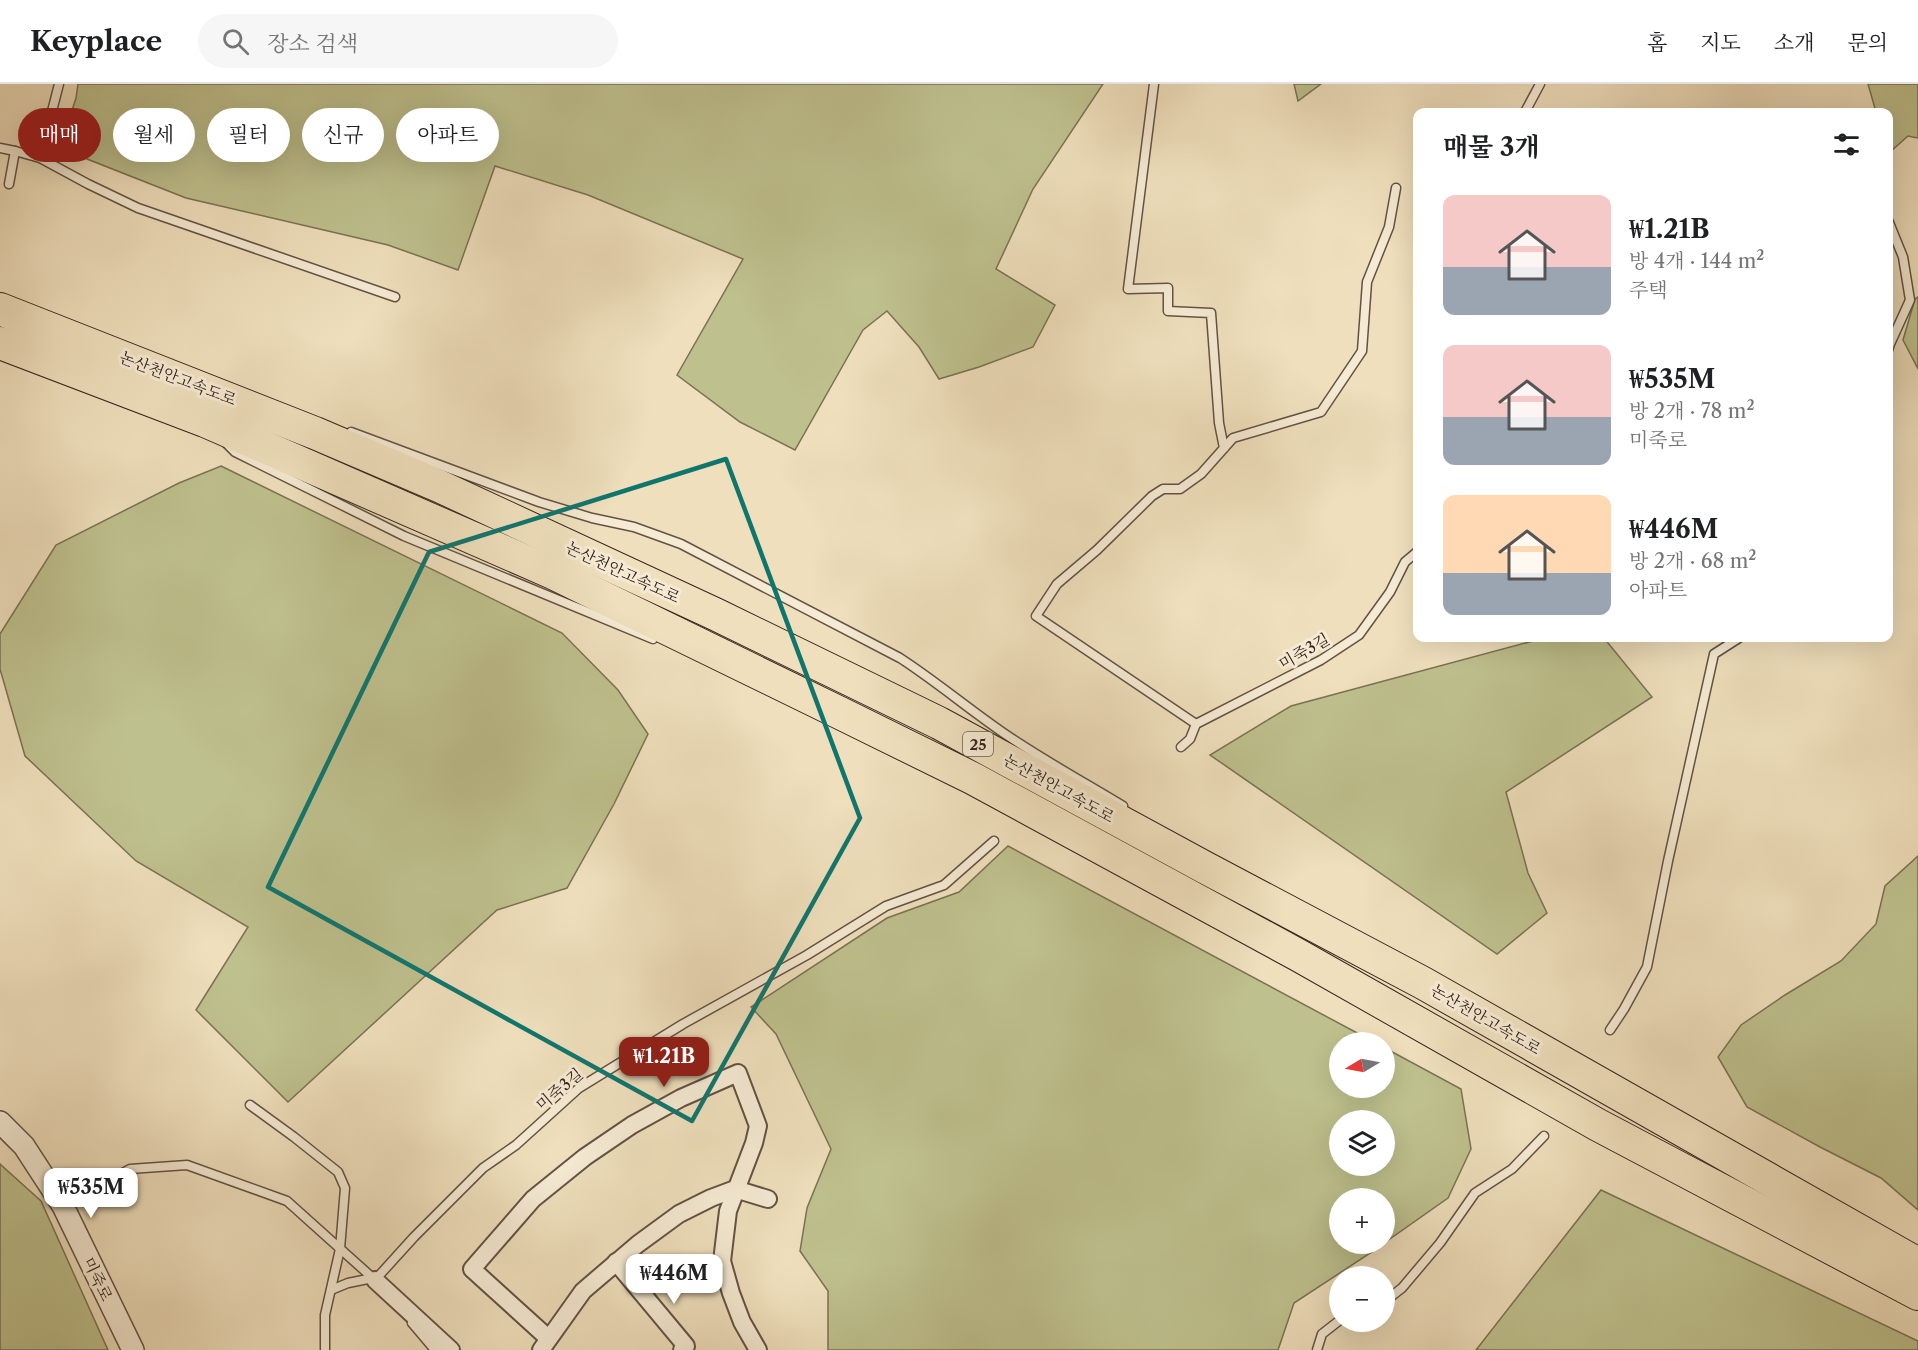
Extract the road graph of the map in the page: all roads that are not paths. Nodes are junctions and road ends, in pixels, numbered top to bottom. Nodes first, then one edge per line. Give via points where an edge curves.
1 (59, 84) edge
2 (1154, 84) edge
3 (1539, 84) edge
4 (53, 108) edge
5 (1527, 108) edge
6 (0, 148) edge
7 (15, 151) junction
8 (18, 152) edge
9 (47, 162) edge
10 (9, 184) dead end
11 (1396, 188) dead end
12 (1893, 232) edge
13 (395, 297) dead end
14 (0, 309) edge
15 (1893, 337) edge
16 (0, 343) edge
17 (205, 422) junction
18 (315, 433) junction
19 (1224, 448) junction
20 (1413, 556) edge
21 (1733, 642) edge
22 (664, 644) dead end
23 (804, 708) dead end
24 (838, 712) junction
25 (1196, 724) junction
26 (1181, 747) dead end
27 (1131, 810) dead end
28 (994, 841) dead end
29 (1610, 1030) dead end
30 (249, 1105) dead end
31 (0, 1122) edge
32 (1544, 1136) dead end
33 (735, 1189) junction
34 (768, 1199) dead end
35 (63, 1206) junction
36 (340, 1249) junction
37 (616, 1262) junction
38 (1913, 1277) edge
39 (374, 1279) junction
40 (331, 1290) junction
41 (1395, 1293) edge
42 (1329, 1329) edge
43 (545, 1344) edge
44 (133, 1350) edge
45 (325, 1350) edge
46 (435, 1350) edge
47 (451, 1350) edge
48 (682, 1350) edge
49 (758, 1350) edge
50 (1317, 1350) edge

1 - 4 lane
2 - 19 lane via 1128,289 1168,288 1168,311 1211,313
3 - 5 lane
6 - 7 lane
7 - 8 lane
7 - 10 lane
9 - 13 lane via 138,208
11 - 19 lane via 1389,227 1367,282 1362,351 1347,375 1321,412 1233,438
12 - 15 lane via 1904,257 1910,300
14 - 18 highway, 논산천안고속도로 / 25
16 - 17 highway, 논산천안고속도로 / 25
17 - 22 lane via 235,452 404,536
17 - 24 highway, 논산천안고속도로 / 25 via 553,573
18 - 27 lane via 349,431 539,502 681,544 900,658 1010,737
18 - 38 highway, 논산천안고속도로 / 25 via 715,614 939,723 1199,860 1423,983
19 - 25 lane via 1201,474 1180,489 1163,489 1152,496 1057,584 1036,616
20 - 25 lane, 미죽3길 via 1405,562 1390,592 1359,635 1321,660
21 - 29 lane via 1714,654 1647,967
23 - 24 lane
24 - 38 highway, 논산천안고속도로 / 25 via 995,790 1598,1125
25 - 26 lane, 미죽3길 via 1190,739
28 - 39 lane, 미죽3길 via 944,885 886,906 579,1088 516,1145 483,1168
30 - 36 lane via 338,1172 345,1188
31 - 35 street, 미죽로 via 24,1146
32 - 41 lane via 1512,1169 1475,1193 1440,1243
33 - 34 street
33 - 37 street via 679,1214
33 - 43 street via 758,1126 738,1073 632,1125 533,1199 472,1269
33 - 49 street via 728,1210 722,1261 730,1293
35 - 36 lane via 130,1169 187,1165 287,1201
35 - 44 street, 미죽로
36 - 39 lane
36 - 40 lane
37 - 43 street via 583,1291
37 - 48 street via 686,1346
39 - 40 lane
39 - 46 lane
39 - 47 street
40 - 45 lane via 325,1315
42 - 50 lane

